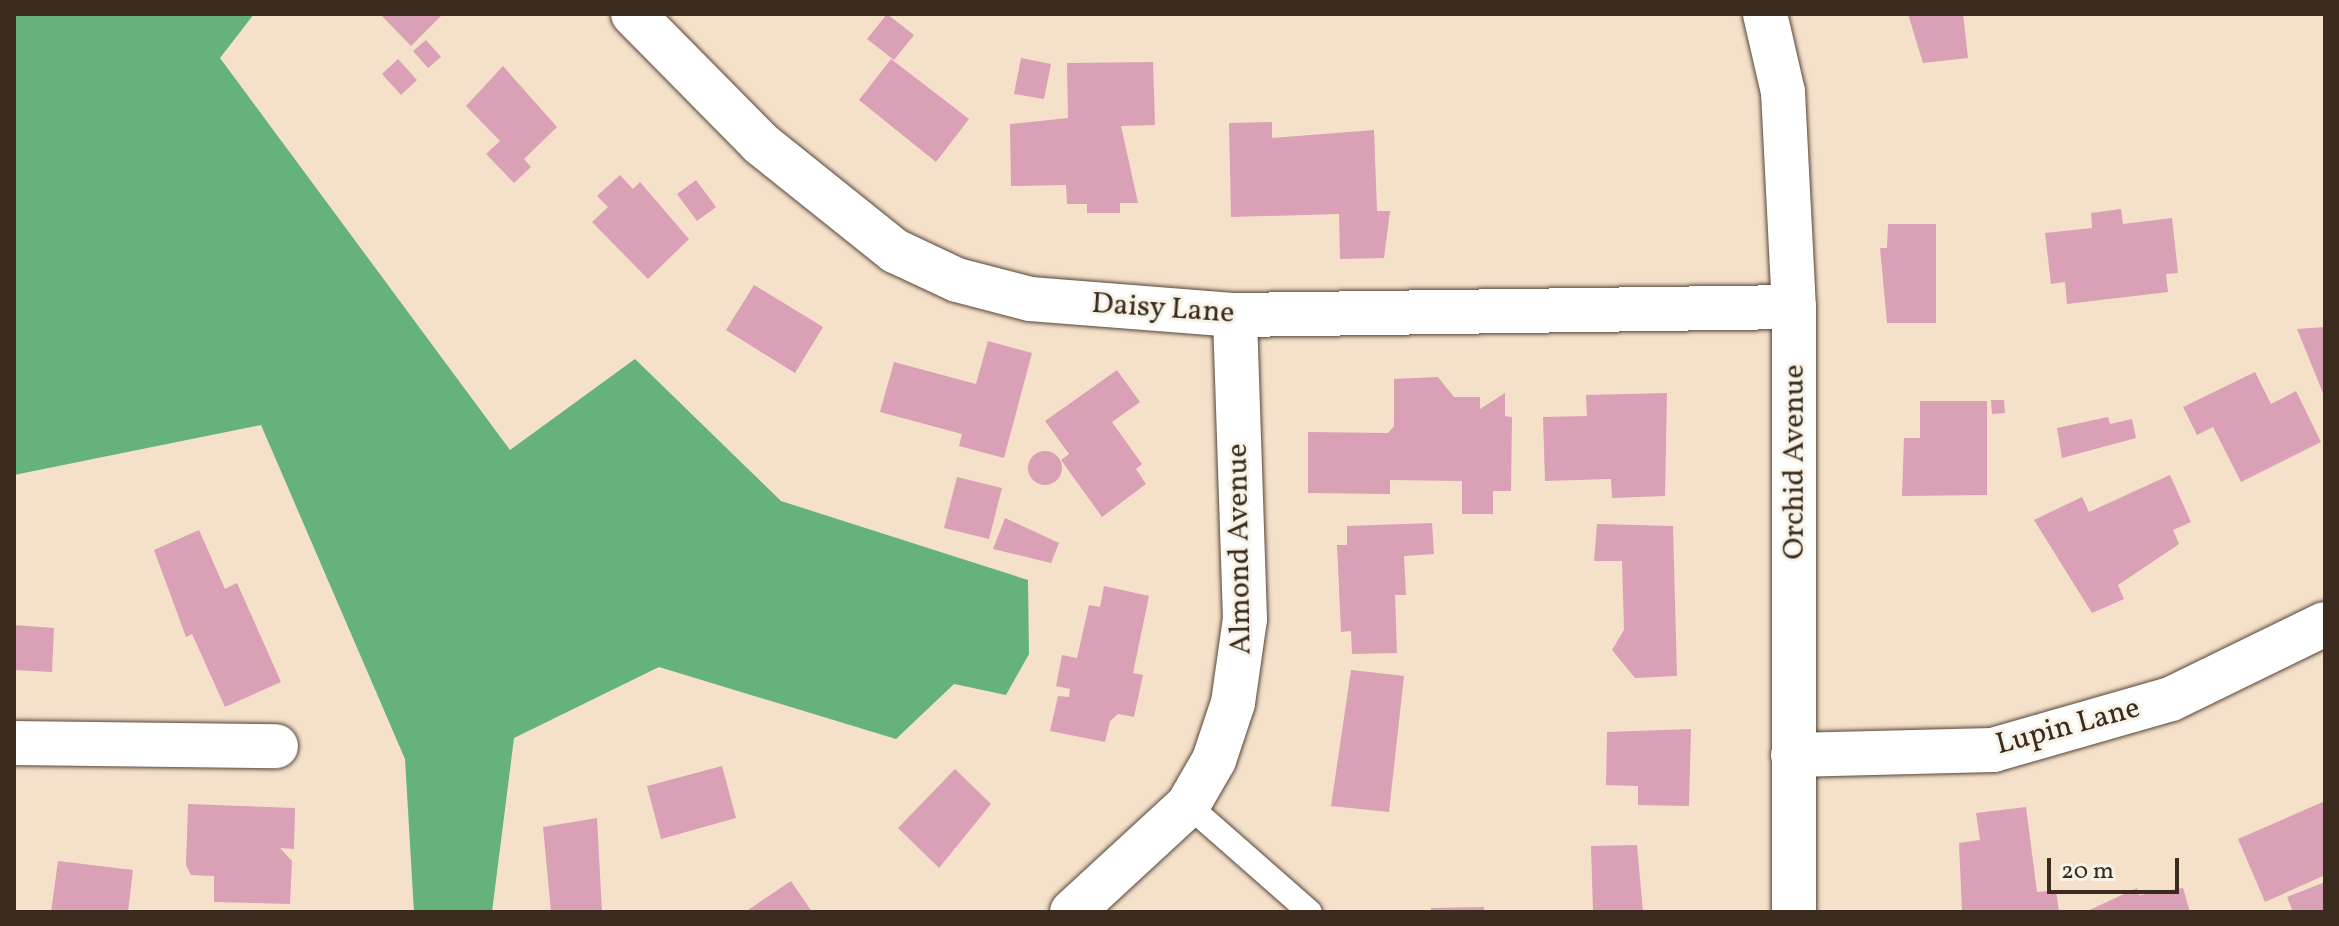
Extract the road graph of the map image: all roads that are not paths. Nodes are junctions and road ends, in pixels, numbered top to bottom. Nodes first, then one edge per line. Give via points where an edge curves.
1 (633, 14) edge
2 (1765, 14) edge
3 (1794, 307) junction
4 (1235, 315) junction
5 (2325, 624) edge
6 (14, 743) edge
7 (276, 746) dead end
8 (1793, 755) junction
9 (1188, 805) junction
10 (1072, 912) edge
11 (1310, 912) edge
12 (1794, 912) edge

1 - 4 street, Daisy Lane via 760,143 895,251 957,280 1030,299
2 - 3 street, Orchid Avenue via 1783,92
3 - 4 street, Daisy Lane
3 - 8 street, Orchid Avenue
4 - 9 street, Almond Avenue via 1242,665 1214,760
5 - 8 street, Lupin Lane via 2171,699 1993,750
6 - 7 street
8 - 12 street, Orchid Avenue
9 - 10 street, Almond Avenue
9 - 11 lane

